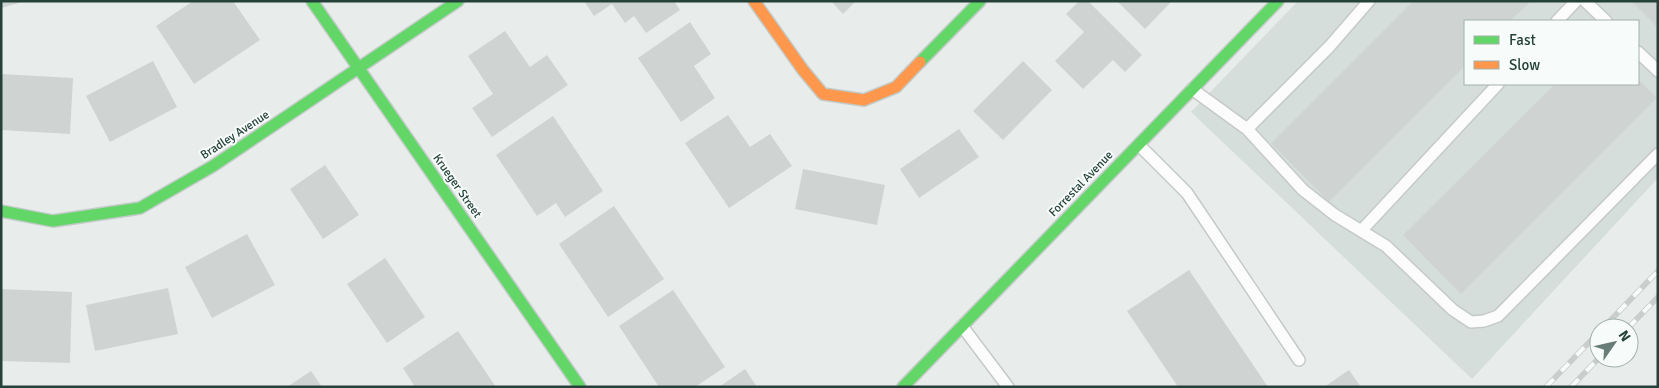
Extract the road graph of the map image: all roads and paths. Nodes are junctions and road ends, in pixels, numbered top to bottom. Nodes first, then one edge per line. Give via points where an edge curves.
1 (312, 1) edge
2 (458, 1) edge
3 (754, 1) edge
4 (980, 1) edge
5 (1278, 1) edge
6 (1368, 1) edge
7 (1576, 1) edge
8 (1584, 1) edge
9 (1558, 20) edge
10 (1605, 20) edge
11 (1639, 53) edge
12 (359, 68) junction
13 (1658, 71) edge
14 (1497, 85) edge
15 (1192, 89) junction
16 (1247, 130) junction
17 (1139, 145) junction
18 (1658, 154) edge
19 (1, 212) edge
20 (1361, 231) junction
21 (962, 326) junction
22 (1299, 360) dead end
23 (580, 387) edge
24 (903, 387) edge
25 (1008, 387) edge

1 - 12 street, Krueger Street
2 - 12 street, Bradley Avenue
3 - 4 street via 823,94 864,100 896,86
5 - 15 street, Forrestal Avenue
6 - 16 lane via 1329,47
7 - 9 lane
8 - 10 lane
11 - 13 lane
12 - 19 street, Bradley Avenue via 213,166 140,208 53,221
12 - 23 street, Krueger Street
14 - 20 lane
15 - 16 lane
15 - 17 street, Forrestal Avenue
16 - 20 lane via 1303,190
17 - 21 street, Forrestal Avenue
17 - 22 lane via 1187,194
18 - 20 lane via 1498,316 1484,321 1472,322 1453,310 1386,246
21 - 24 street, Forrestal Avenue
21 - 25 lane

